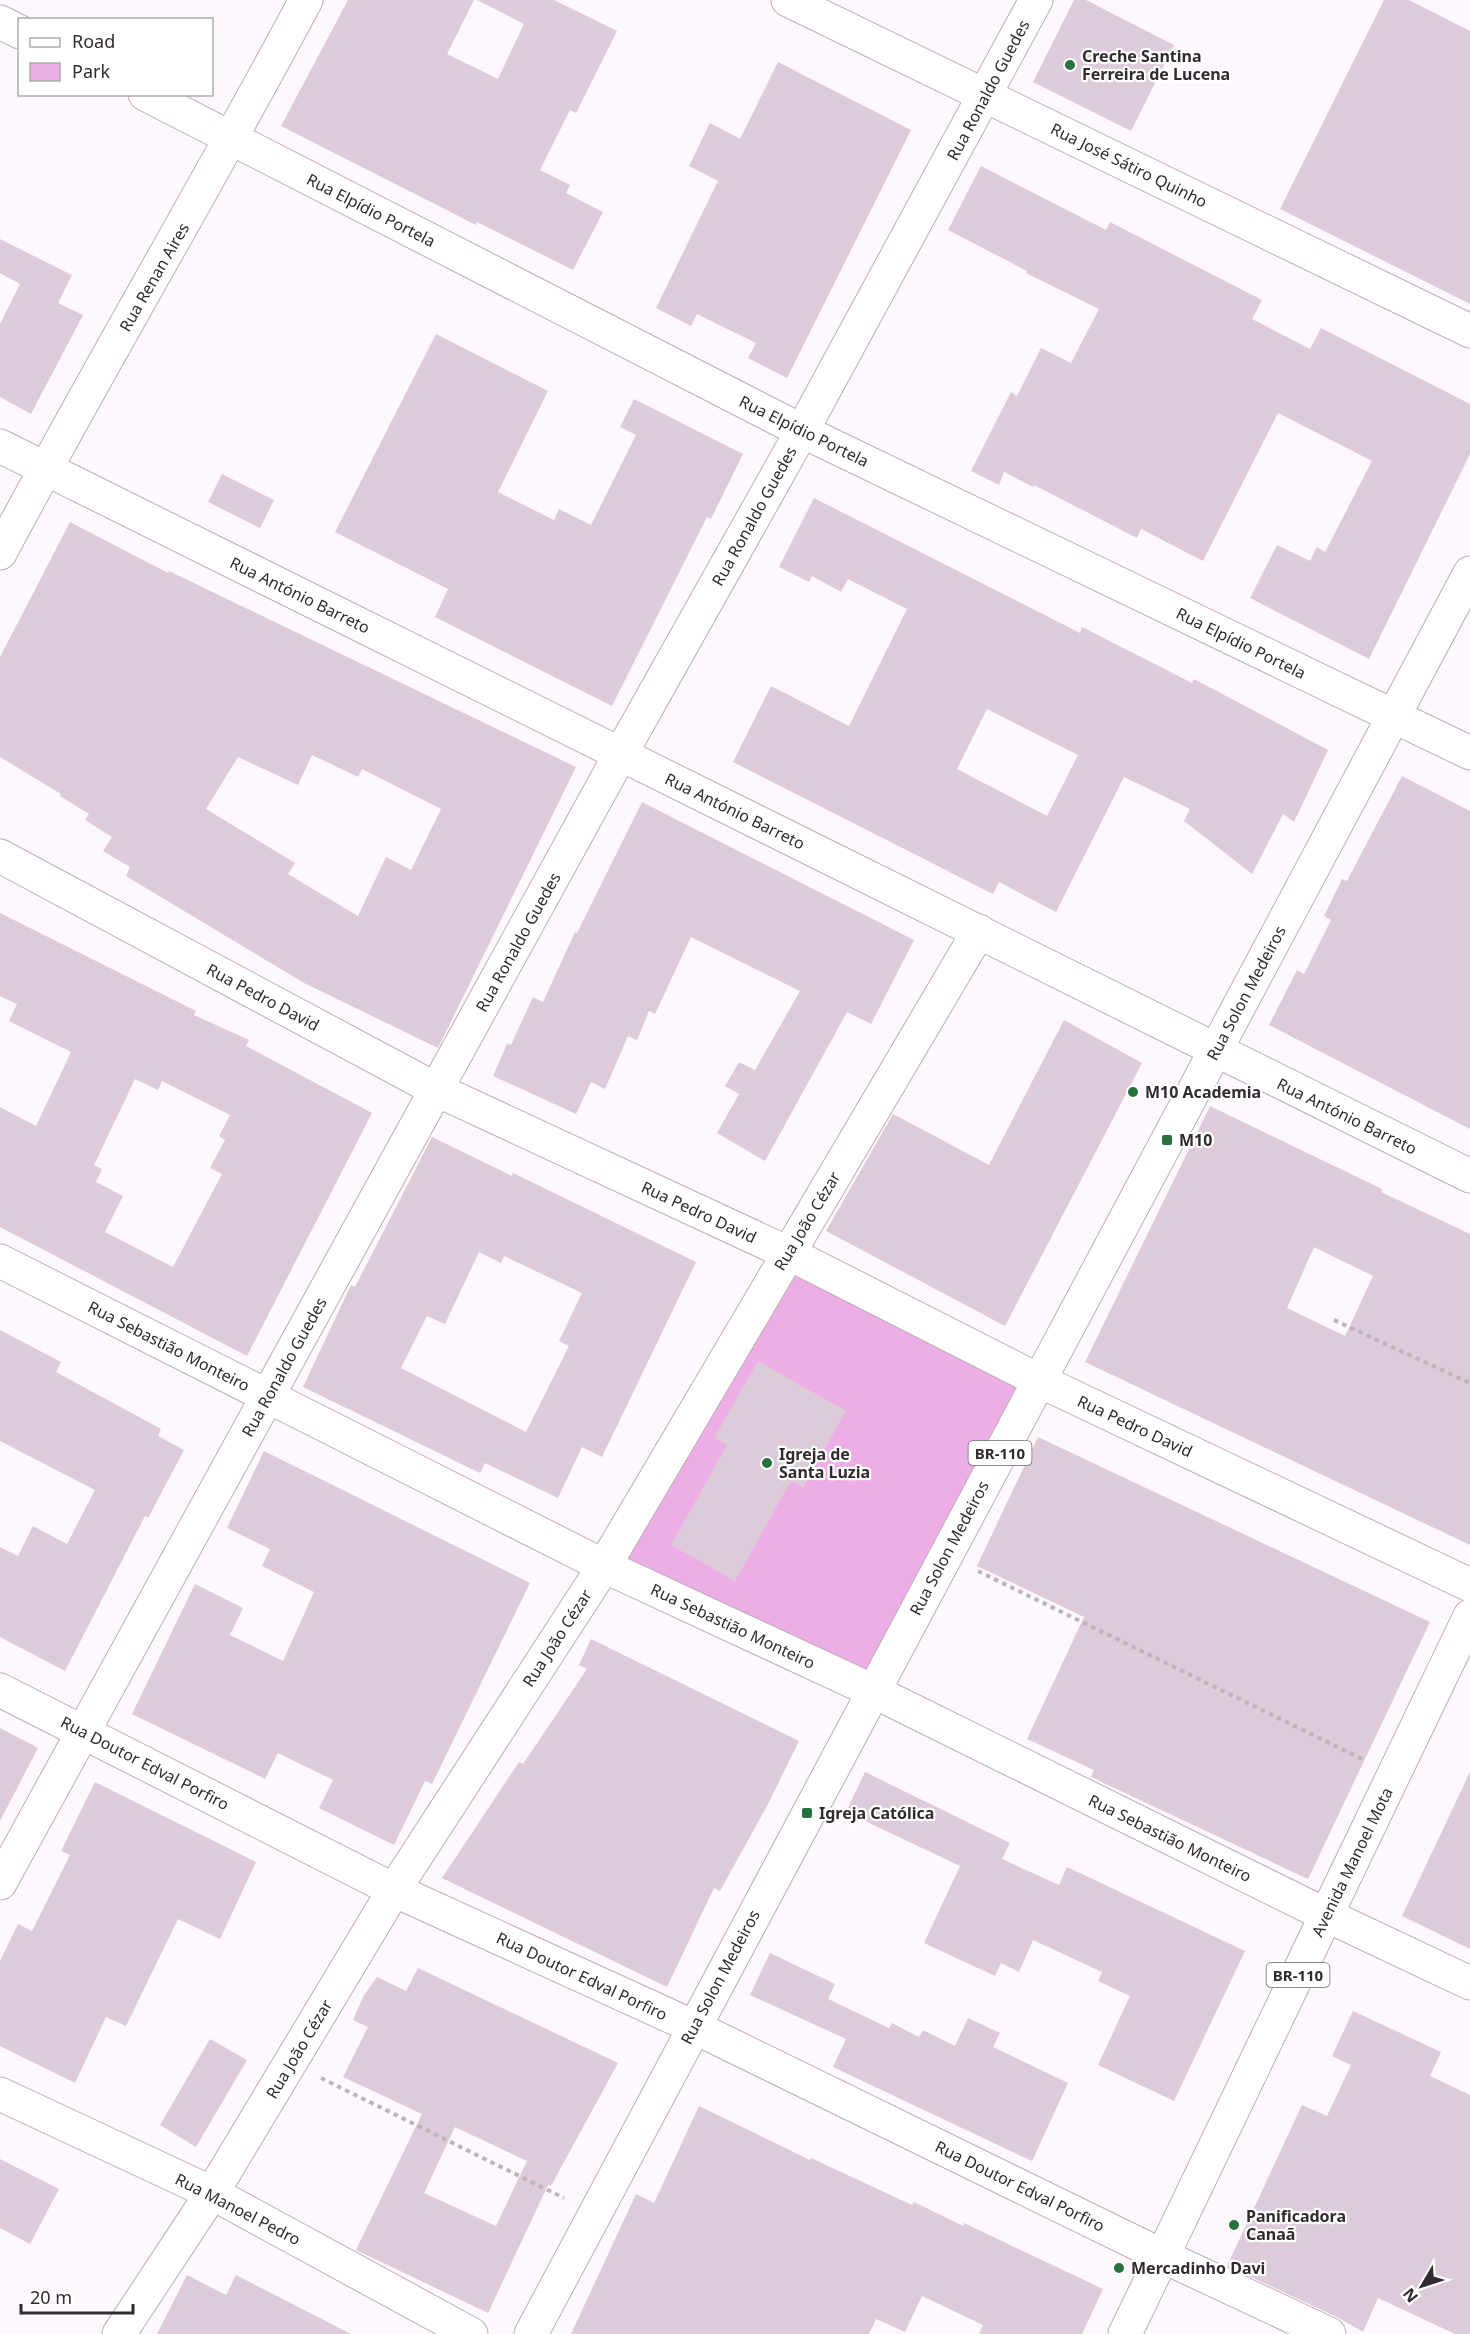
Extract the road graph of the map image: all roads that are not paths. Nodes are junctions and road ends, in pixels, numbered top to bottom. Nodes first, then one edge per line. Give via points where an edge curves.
1 (306, 0) edge
2 (788, 0) edge
3 (1036, 0) edge
4 (0, 22) edge
5 (18, 31) edge
6 (986, 94) junction
7 (149, 96) edge
8 (232, 138) junction
9 (1470, 331) edge
10 (802, 431) junction
11 (0, 446) edge
12 (45, 468) junction
13 (0, 552) edge
14 (1470, 573) edge
15 (1394, 716) junction
16 (1470, 753) edge
17 (620, 755) junction
18 (0, 856) edge
19 (979, 931) junction
20 (1215, 1050) junction
21 (437, 1090) junction
22 (1470, 1176) edge
23 (788, 1253) junction
24 (0, 1261) edge
25 (1038, 1380) junction
26 (268, 1395) junction
27 (604, 1566) junction
28 (1470, 1585) edge
29 (1470, 1617) edge
30 (0, 1690) edge
31 (873, 1692) junction
32 (84, 1731) junction
33 (0, 1883) edge
34 (394, 1890) junction
35 (1326, 1916) junction
36 (1470, 1983) edge
37 (694, 2027) junction
38 (0, 2094) edge
39 (212, 2193) junction
40 (1163, 2255) junction
41 (119, 2334) edge
42 (471, 2334) edge
43 (531, 2334) edge
44 (1125, 2334) edge
45 (1329, 2334) edge

1 - 8 street, Rua Renan Aires
2 - 6 street, Rua José Sátiro Quinho
3 - 6 street, Rua Ronaldo Guedes
4 - 5 street
6 - 9 street, Rua José Sátiro Quinho
6 - 10 street, Rua Ronaldo Guedes
7 - 8 street, Rua Elpídio Portela
8 - 10 street, Rua Elpídio Portela
8 - 12 street, Rua Renan Aires
10 - 15 street, Rua Elpídio Portela
10 - 17 street, Rua Ronaldo Guedes
11 - 12 street, Rua António Barreto
12 - 13 street, Rua Renan Aires
12 - 17 street, Rua António Barreto
14 - 15 street, Rua Solon Medeiros / BR-110
15 - 16 street, Rua Elpídio Portela
15 - 20 street, Rua Solon Medeiros / BR-110
17 - 19 street, Rua António Barreto
17 - 21 street, Rua Ronaldo Guedes
18 - 21 street, Rua Pedro David
19 - 20 street, Rua António Barreto
19 - 23 street, Rua João Cézar
20 - 22 street, Rua António Barreto
20 - 25 street, Rua Solon Medeiros / BR-110
21 - 23 street, Rua Pedro David
21 - 26 street, Rua Ronaldo Guedes
23 - 25 street, Rua Pedro David
23 - 27 street, Rua João Cézar
24 - 26 street, Rua Sebastião Monteiro
25 - 28 street, Rua Pedro David
25 - 31 street, Rua Solon Medeiros / BR-110
26 - 27 street, Rua Sebastião Monteiro
26 - 32 street, Rua Ronaldo Guedes
27 - 31 street, Rua Sebastião Monteiro
27 - 34 street, Rua João Cézar
29 - 35 street, Avenida Manoel Mota / BR-110
30 - 32 street, Rua Doutor Edval Porfiro
31 - 35 street, Rua Sebastião Monteiro
31 - 37 street, Rua Solon Medeiros / BR-110
32 - 33 street, Rua Ronaldo Guedes
32 - 34 street, Rua Doutor Edval Porfiro
34 - 37 street, Rua Doutor Edval Porfiro
34 - 39 street, Rua João Cézar
35 - 36 street, Rua Sebastião Monteiro
35 - 40 street, Avenida Manoel Mota / BR-110
37 - 40 street, Rua Doutor Edval Porfiro
37 - 43 street, Rua Solon Medeiros / BR-110
38 - 39 street, Rua Manoel Pedro
39 - 41 street, Rua João Cézar
39 - 42 street, Rua Manoel Pedro
40 - 44 street, Avenida Manoel Mota / BR-110
40 - 45 street, Rua Doutor Edval Porfiro

